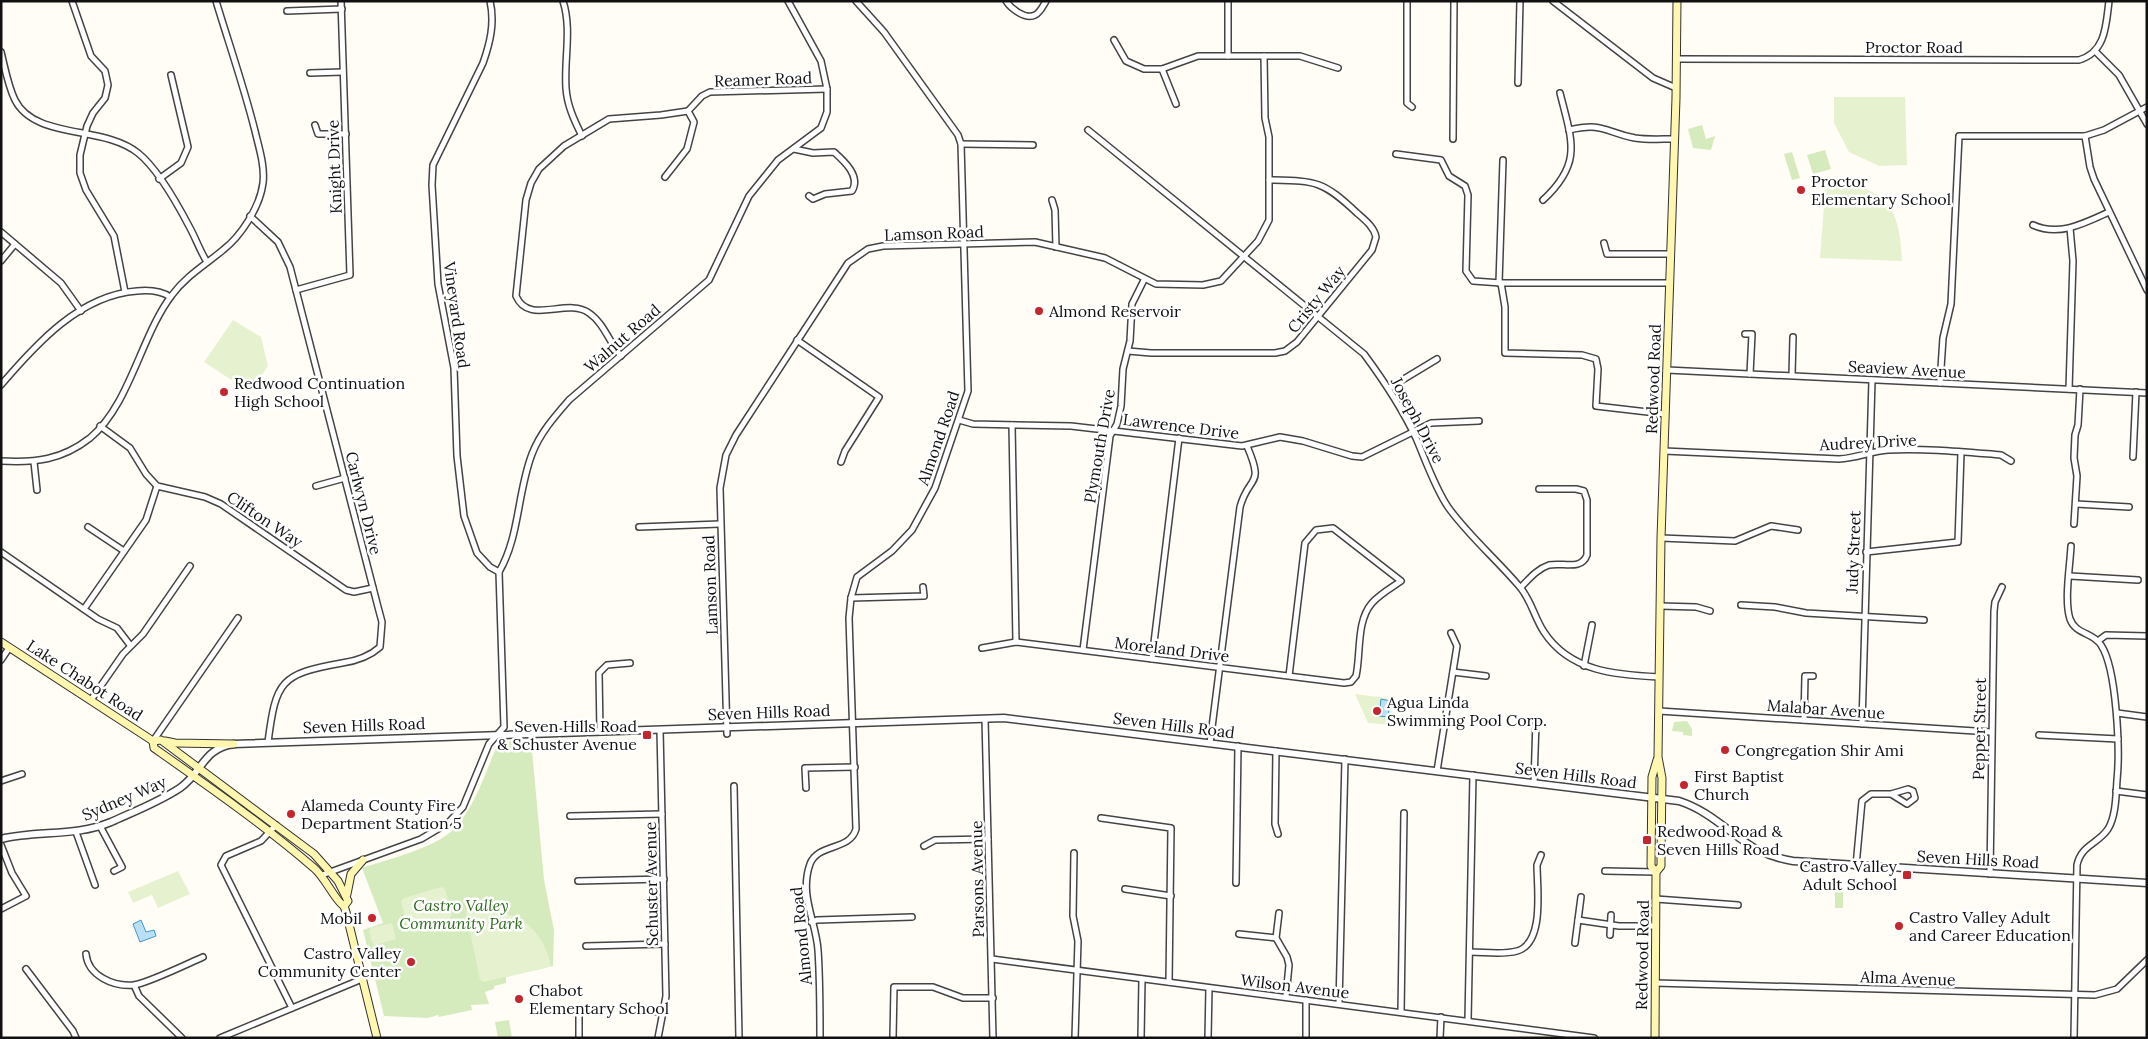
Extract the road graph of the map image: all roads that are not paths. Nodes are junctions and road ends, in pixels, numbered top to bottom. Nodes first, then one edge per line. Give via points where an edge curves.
1 (72, 1) edge
2 (216, 1) edge
3 (341, 1) edge
4 (490, 1) edge
5 (563, 1) edge
6 (788, 1) edge
7 (856, 1) edge
8 (1006, 1) edge
9 (1046, 1) edge
10 (1228, 1) edge
11 (1407, 1) edge
12 (1454, 1) edge
13 (1520, 1) edge
14 (1553, 1) edge
15 (1677, 1) edge
16 (2109, 1) edge
17 (342, 9) junction
18 (287, 11) dead end
19 (1114, 40) dead end
20 (1, 52) edge
21 (2096, 52) junction
22 (1228, 56) junction
23 (1264, 56) junction
24 (1677, 59) junction
25 (1338, 68) dead end
26 (1162, 69) junction
27 (343, 72) junction
28 (310, 73) dead end
29 (172, 75) dead end
30 (1518, 83) dead end
31 (1676, 88) junction
32 (827, 89) junction
33 (1560, 93) dead end
34 (1176, 104) dead end
35 (1412, 107) dead end
36 (2147, 107) edge
37 (688, 111) junction
38 (2140, 111) junction
39 (2147, 124) edge
40 (314, 125) dead end
41 (1088, 130) dead end
42 (1569, 130) junction
43 (85, 133) junction
44 (346, 134) junction
45 (582, 136) junction
46 (2085, 136) junction
47 (1453, 139) dead end
48 (1674, 139) junction
49 (962, 144) junction
50 (1033, 145) dead end
51 (794, 149) junction
52 (1396, 154) dead end
53 (1502, 160) dead end
54 (665, 177) dead end
55 (159, 179) junction
56 (1270, 180) junction
57 (809, 196) dead end
58 (1052, 200) dead end
59 (1543, 200) dead end
60 (2109, 212) junction
61 (250, 216) junction
62 (2033, 225) dead end
63 (2070, 228) junction
64 (1, 232) edge
65 (1604, 243) dead end
66 (15, 244) junction
67 (965, 244) junction
68 (1056, 247) junction
69 (1670, 254) junction
70 (1245, 255) junction
71 (1, 261) edge
72 (207, 262) junction
73 (1144, 280) junction
74 (1500, 283) junction
75 (1670, 283) junction
76 (296, 290) junction
77 (2147, 290) edge
78 (125, 292) junction
79 (170, 297) junction
80 (81, 311) junction
81 (1318, 315) junction
82 (1745, 334) dead end
83 (1793, 337) dead end
84 (797, 340) junction
85 (1128, 351) junction
86 (621, 356) junction
87 (1437, 359) dead end
88 (1667, 370) junction
89 (1750, 374) junction
90 (1792, 375) junction
91 (1872, 380) junction
92 (1940, 383) junction
93 (1, 385) edge
94 (1390, 388) junction
95 (2069, 389) junction
96 (2080, 389) junction
97 (2136, 392) junction
98 (2147, 393) edge
99 (1665, 414) junction
100 (959, 420) junction
101 (1479, 420) dead end
102 (1012, 425) junction
103 (100, 426) junction
104 (1114, 430) junction
105 (1413, 432) junction
106 (1179, 438) junction
107 (1246, 446) junction
108 (1664, 451) junction
109 (1962, 453) junction
110 (1869, 454) junction
111 (2133, 457) dead end
112 (1, 461) edge
113 (2011, 461) dead end
114 (34, 462) junction
115 (841, 462) dead end
116 (345, 478) junction
117 (157, 486) junction
118 (316, 486) dead end
119 (1539, 489) dead end
120 (36, 490) dead end
121 (2076, 504) junction
122 (2129, 507) dead end
123 (720, 524) junction
124 (2074, 524) dead end
125 (88, 527) dead end
126 (639, 527) dead end
127 (1798, 530) dead end
128 (1661, 538) junction
129 (2071, 546) dead end
130 (124, 551) junction
131 (1, 552) edge
132 (1866, 552) junction
133 (190, 566) dead end
134 (499, 572) junction
135 (2070, 576) junction
136 (2138, 580) dead end
137 (923, 587) dead end
138 (1521, 587) junction
139 (2002, 587) dead end
140 (373, 588) junction
141 (850, 598) junction
142 (1741, 604) dead end
143 (1660, 606) junction
144 (84, 609) junction
145 (1710, 611) dead end
146 (1864, 617) junction
147 (238, 618) dead end
148 (1924, 620) dead end
149 (1592, 625) dead end
150 (1451, 633) dead end
151 (2147, 636) edge
152 (2098, 641) junction
153 (1, 642) edge
154 (1016, 642) junction
155 (130, 646) junction
156 (10, 648) junction
157 (982, 648) dead end
158 (1083, 650) junction
159 (1152, 659) junction
160 (1, 660) edge
161 (630, 663) dead end
162 (1584, 666) junction
163 (1220, 667) junction
164 (1453, 672) junction
165 (1289, 676) junction
166 (1486, 676) dead end
167 (1813, 676) dead end
168 (1659, 677) junction
169 (91, 700) junction
170 (1658, 711) junction
171 (2117, 713) junction
172 (2147, 717) edge
173 (986, 719) junction
174 (1804, 720) junction
175 (1536, 721) dead end
176 (853, 723) junction
177 (1862, 724) junction
178 (660, 730) junction
179 (727, 730) junction
180 (600, 732) junction
181 (1991, 732) junction
182 (498, 735) junction
183 (2039, 735) dead end
184 (2118, 739) junction
185 (157, 740) junction
186 (268, 742) junction
187 (1210, 743) junction
188 (234, 744) junction
189 (1238, 746) junction
190 (1276, 751) junction
191 (1658, 758) junction
192 (1345, 759) junction
193 (855, 767) junction
194 (199, 768) junction
195 (1437, 771) junction
196 (22, 774) dead end
197 (192, 776) junction
198 (1473, 776) junction
199 (1, 780) edge
200 (1534, 783) junction
201 (734, 786) dead end
202 (806, 788) dead end
203 (2116, 791) junction
204 (1891, 794) dead end
205 (2147, 794) edge
206 (1652, 798) junction
207 (1662, 799) junction
208 (1404, 813) dead end
209 (662, 814) junction
210 (570, 816) dead end
211 (1101, 818) dead end
212 (276, 825) junction
213 (100, 826) junction
214 (76, 832) junction
215 (270, 834) junction
216 (1278, 834) dead end
217 (1, 839) edge
218 (988, 839) junction
219 (1, 845) edge
220 (924, 846) dead end
221 (1074, 852) dead end
222 (1541, 855) dead end
223 (362, 860) junction
224 (1856, 866) junction
225 (114, 870) dead end
226 (331, 870) junction
227 (1605, 871) dead end
228 (1656, 872) junction
229 (1990, 874) junction
230 (322, 875) junction
231 (664, 879) junction
232 (2076, 879) junction
233 (578, 881) dead end
234 (1236, 883) dead end
235 (2147, 883) edge
236 (95, 885) dead end
237 (1126, 889) dead end
238 (1171, 896) junction
239 (347, 897) junction
240 (1581, 897) dead end
241 (1656, 899) junction
242 (1738, 905) dead end
243 (344, 906) junction
244 (1, 909) edge
245 (1279, 913) dead end
246 (1611, 915) dead end
247 (912, 917) dead end
248 (1578, 920) junction
249 (811, 922) junction
250 (1611, 924) junction
251 (1656, 926) junction
252 (1239, 934) dead end
253 (1610, 935) dead end
254 (1276, 938) junction
255 (1575, 943) dead end
256 (665, 944) junction
257 (586, 946) dead end
258 (1470, 952) junction
259 (86, 954) dead end
260 (203, 957) dead end
261 (992, 959) junction
262 (2147, 960) edge
263 (26, 969) dead end
264 (1076, 970) junction
265 (362, 979) junction
266 (1142, 979) junction
267 (1169, 982) junction
268 (1655, 983) junction
269 (134, 985) junction
270 (1208, 988) junction
271 (2075, 995) junction
272 (1286, 996) junction
273 (993, 998) junction
274 (1306, 1000) junction
275 (1339, 1004) junction
276 (292, 1008) junction
277 (638, 1008) dead end
278 (579, 1010) dead end
279 (1401, 1012) junction
280 (664, 1013) junction
281 (1441, 1017) junction
282 (1468, 1020) junction
283 (893, 1037) edge
284 (76, 1038) edge
285 (182, 1038) edge
286 (220, 1038) edge
287 (377, 1038) edge
288 (579, 1038) edge
289 (658, 1038) edge
290 (739, 1038) edge
291 (820, 1038) edge
292 (994, 1038) edge
293 (1075, 1038) edge
294 (1141, 1038) edge
295 (1208, 1038) edge
296 (1306, 1038) edge
297 (1440, 1038) edge
298 (1594, 1038) edge
299 (1655, 1038) edge
300 (2074, 1038) edge

1 - 43 street via 91,56 105,71 108,85 107,94 93,113
2 - 61 street via 262,160 262,192
3 - 17 street, Knight Drive
4 - 134 street, Vineyard Road via 493,15 489,46 433,165 432,185 438,284 454,368 456,456 464,516 477,552
5 - 45 street via 567,27 566,94
6 - 32 street, Walnut Road via 821,61
7 - 49 street, Almond Road via 884,32
8 - 9 street via 1023,15 1033,16
10 - 22 street
11 - 35 street via 1407,103
12 - 47 street
13 - 30 street
14 - 31 street via 1653,78
15 - 24 main road, Redwood Road
16 - 21 street via 2105,33
17 - 18 street
17 - 27 street, Knight Drive
19 - 26 street via 1126,61 1144,69
20 - 43 street via 14,98 26,114 40,122
21 - 24 street, Proctor Road via 2071,60
21 - 38 street via 2119,74
22 - 23 street
22 - 26 street via 1198,56
23 - 25 street via 1300,56
23 - 56 street, Lamson Road
24 - 31 main road, Redwood Road
26 - 34 street
27 - 28 street
27 - 44 street, Knight Drive
29 - 55 street via 188,147 181,163
31 - 48 main road, Redwood Road
32 - 37 street, Reamer Road via 710,92
32 - 51 street, Walnut Road via 827,112 821,128
33 - 42 street
36 - 38 street
37 - 45 street via 610,119
37 - 54 street via 694,122 687,149
38 - 39 street
38 - 46 street
40 - 44 street via 318,134
41 - 70 street, Joseph Drive
42 - 48 street via 1600,126 1637,138
42 - 59 street via 1571,152 1567,171 1561,183
43 - 55 street via 128,146 144,158
43 - 78 street via 80,161 82,179 114,236
44 - 76 street, Knight Drive via 350,275
45 - 86 street via 548,159 531,183 526,200 516,296 528,310 577,309 589,312
46 - 60 street via 2090,167
46 - 92 street via 1959,136 1951,304 1943,338
48 - 69 main road, Redwood Road
49 - 50 street
49 - 67 street, Almond Road
51 - 57 street via 812,153 834,152 854,176 852,191 825,194 813,200
51 - 86 street, Walnut Road via 778,160 750,196 709,280
52 - 74 street via 1441,160 1449,176 1465,186 1468,194 1466,271 1469,278 1477,282
53 - 74 street
55 - 72 street
56 - 70 street, Lamson Road via 1269,220
56 - 81 street, Cristy Way via 1321,184 1335,192 1375,232 1376,244 1372,250
58 - 68 street via 1056,210
60 - 63 street
60 - 77 street
61 - 72 street via 230,244
61 - 76 street, Carlwyn Drive via 272,235 283,250
62 - 63 street via 2051,230
63 - 95 street via 2074,261
64 - 66 street
65 - 69 street via 1607,254
66 - 71 street
66 - 80 street via 61,283
67 - 68 street, Lamson Road via 1035,242
67 - 84 street, Lamson Road via 883,246 855,256
67 - 100 street, Almond Road via 968,391
68 - 73 street, Lamson Road via 1113,261
69 - 75 main road, Redwood Road
70 - 73 street, Lamson Road via 1227,276 1214,283 1165,285
70 - 81 street, Joseph Drive
72 - 79 street
73 - 85 street, Plymouth Drive via 1132,304
74 - 75 street
74 - 99 street via 1505,307 1505,353 1582,355 1596,359 1596,406
75 - 88 main road, Redwood Road
76 - 116 street, Carlwyn Drive
78 - 79 street via 152,290
78 - 80 street
79 - 103 street via 120,397
80 - 93 street via 41,342
81 - 85 street, Cristy Way via 1297,342 1280,352
81 - 94 street, Joseph Drive via 1364,354
82 - 89 street via 1752,334
83 - 90 street
84 - 115 street via 879,397
84 - 123 street, Lamson Road via 726,455 721,477
85 - 104 street, Plymouth Drive via 1123,369 1121,406
86 - 134 street, Walnut Road via 570,400 552,420 532,452 513,539
87 - 94 street
88 - 89 street, Seaview Avenue
88 - 99 main road, Redwood Road
89 - 90 street, Seaview Avenue
90 - 91 street, Seaview Avenue
91 - 92 street, Seaview Avenue
91 - 110 street, Judy Street
92 - 95 street, Seaview Avenue
94 - 105 street, Joseph Drive
95 - 96 street, Seaview Avenue
96 - 97 street, Seaview Avenue
96 - 121 street via 2074,458
97 - 98 street, Seaview Avenue
97 - 111 street
99 - 108 main road, Redwood Road
100 - 102 street, Lawrence Drive via 973,424
100 - 141 street, Almond Road via 942,473 912,530 892,551 858,577
101 - 105 street, Lawrence Drive via 1431,423
102 - 104 street, Lawrence Drive
102 - 154 street
103 - 114 street via 73,450
103 - 117 street via 130,448
104 - 106 street, Lawrence Drive
104 - 158 street, Plymouth Drive via 1110,436
105 - 107 street, Lawrence Drive via 1362,457 1280,437
105 - 138 street, Joseph Drive via 1447,506
106 - 107 street, Lawrence Drive
106 - 159 street
107 - 163 street via 1254,462 1256,476 1240,507
108 - 110 street, Audrey Drive via 1839,459
108 - 128 main road, Redwood Road
109 - 110 street, Audrey Drive via 1890,450
109 - 113 street, Audrey Drive via 2001,455
109 - 132 street via 1958,542
110 - 132 street, Judy Street
112 - 114 street
114 - 120 street
116 - 118 street
116 - 140 street, Carlwyn Drive
117 - 130 street via 150,512
117 - 140 street, Clifton Way via 206,497 221,504 346,590 354,592
119 - 138 street via 1584,491 1587,500 1587,555 1579,564 1548,566 1536,572
121 - 122 street
121 - 124 street
123 - 126 street
123 - 179 street, Lamson Road
125 - 130 street
127 - 128 street via 1771,526 1735,540
128 - 143 main road, Redwood Road
129 - 135 street
130 - 144 street
131 - 144 street
132 - 146 street, Judy Street
133 - 155 street via 143,634
134 - 182 street, Walnut Road via 505,716 504,727
135 - 136 street
135 - 152 street via 2070,618 2078,630
137 - 141 street via 924,596
138 - 162 street, Joseph Drive via 1544,633
139 - 181 street, Pepper Street via 1994,611
140 - 186 street, Carlwyn Drive via 382,622 380,648 362,659 303,671 289,679 276,697
141 - 176 street, Almond Road
142 - 146 street
143 - 145 street via 1696,607
143 - 168 main road, Redwood Road
144 - 155 street via 117,628
146 - 148 street
146 - 177 street, Judy Street
147 - 185 street
149 - 162 street
150 - 164 street via 1457,646
151 - 152 street via 2106,635
152 - 171 street via 2105,656
153 - 156 main road, Lake Chabot Road
154 - 157 street, Moreland Drive
154 - 158 street, Moreland Drive
155 - 169 street
156 - 160 street
156 - 169 main road, Lake Chabot Road
158 - 159 street, Moreland Drive
159 - 163 street, Moreland Drive
161 - 180 street via 607,665 599,672
162 - 168 street, Joseph Drive via 1619,676
163 - 165 street, Moreland Drive
163 - 187 street
164 - 166 street
164 - 195 street
165 - 165 street, Moreland Drive via 1304,548 1316,530 1334,528 1401,581 1372,602 1365,615 1356,676 1351,682
167 - 174 street via 1805,676
168 - 170 main road, Redwood Road
169 - 185 main road, Lake Chabot Road
170 - 174 street, Malabar Avenue
170 - 191 main road, Redwood Road
171 - 172 street
171 - 184 street
173 - 176 street, Seven Hills Road
173 - 187 street, Seven Hills Road via 1016,719
173 - 218 street, Parsons Avenue
174 - 177 street, Malabar Avenue
175 - 200 street
176 - 179 street, Seven Hills Road
176 - 193 street, Almond Road
177 - 181 street, Malabar Avenue
178 - 179 street, Seven Hills Road
178 - 180 street, Seven Hills Road
178 - 209 street, Schuster Avenue
180 - 182 street, Seven Hills Road
181 - 229 street, Pepper Street
182 - 186 street, Seven Hills Road
182 - 223 street, Walnut Road via 489,744 466,800 454,818 427,836
183 - 184 street
184 - 203 street
185 - 188 main road
185 - 194 main road, Lake Chabot Road
185 - 197 main road, Lake Chabot Road via 154,748
186 - 188 street, Seven Hills Road
187 - 189 street, Seven Hills Road
188 - 194 street, Seven Hills Road via 217,748
189 - 190 street, Seven Hills Road
189 - 234 street
190 - 192 street, Seven Hills Road
190 - 216 street via 1275,824
191 - 206 main road, Redwood Road via 1652,777
191 - 207 main road, Redwood Road
192 - 195 street, Seven Hills Road
192 - 275 street
193 - 202 street via 805,768
193 - 249 street, Almond Road via 856,829 850,840 819,853 811,863 807,878
194 - 197 street, Seven Hills Road
194 - 212 main road, Lake Chabot Road
195 - 198 street, Seven Hills Road
196 - 199 street
197 - 213 street, Sydney Way via 172,793
197 - 215 main road, Lake Chabot Road
198 - 200 street, Seven Hills Road
198 - 258 street
200 - 206 street, Seven Hills Road
201 - 290 street
203 - 205 street
203 - 232 street via 2111,822 2103,835 2080,853
204 - 224 street via 1871,794 1862,801
206 - 207 street, Seven Hills Road
206 - 228 main road, Redwood Road via 1651,866
207 - 224 street, Seven Hills Road via 1700,808 1756,849 1772,856
207 - 228 main road, Redwood Road via 1661,866
208 - 279 street
209 - 210 street
209 - 231 street, Schuster Avenue
211 - 238 street via 1171,828
212 - 215 street
212 - 226 main road, Lake Chabot Road
213 - 214 street, Sydney Way
213 - 225 street via 122,867
214 - 217 street, Sydney Way
214 - 236 street
215 - 230 main road, Lake Chabot Road
215 - 276 street via 226,856 222,865
218 - 220 street via 935,840
218 - 261 street, Parsons Avenue
219 - 244 street via 26,896
221 - 264 street
222 - 258 street via 1537,865 1536,928 1531,941 1515,952
223 - 226 street, Walnut Road
223 - 239 main road via 351,874
224 - 229 street, Seven Hills Road
226 - 230 street, Walnut Road
226 - 239 main road, Lake Chabot Road
227 - 228 street
228 - 241 main road, Redwood Road
229 - 232 street, Seven Hills Road
230 - 243 main road, Lake Chabot Road via 338,903
231 - 233 street
231 - 256 street, Schuster Avenue
232 - 235 street, Seven Hills Road
232 - 271 street
237 - 238 street
238 - 267 street
239 - 243 main road
240 - 248 street
241 - 242 street
241 - 251 main road, Redwood Road
243 - 265 main road, Lake Chabot Road
245 - 254 street
246 - 250 street
247 - 249 street
248 - 250 street
248 - 255 street
249 - 291 street, Almond Road via 818,949
250 - 251 street
250 - 253 street
251 - 268 main road, Redwood Road
252 - 254 street
254 - 272 street via 1289,965
256 - 257 street
256 - 280 street, Schuster Avenue
258 - 282 street
259 - 269 street via 87,962 99,977
260 - 269 street
261 - 264 street, Wilson Avenue
261 - 273 street, Parsons Avenue
262 - 271 street, Alma Avenue via 2112,992 2095,996
263 - 284 street
264 - 266 street, Wilson Avenue
264 - 293 street
265 - 276 street
265 - 287 main road, Lake Chabot Road
266 - 267 street, Wilson Avenue
266 - 294 street
267 - 270 street, Wilson Avenue
268 - 271 street, Alma Avenue
268 - 299 main road, Redwood Road
269 - 285 street via 139,996
270 - 272 street, Wilson Avenue
270 - 295 street
271 - 300 street
272 - 274 street, Wilson Avenue
273 - 283 street via 963,998 933,987 894,987
273 - 292 street, Parsons Avenue
274 - 275 street, Wilson Avenue
274 - 296 street
275 - 279 street, Wilson Avenue
276 - 286 street
277 - 280 street
278 - 288 street
279 - 281 street, Wilson Avenue
280 - 289 street, Schuster Avenue
281 - 282 street, Wilson Avenue
281 - 297 street
282 - 298 street, Wilson Avenue

